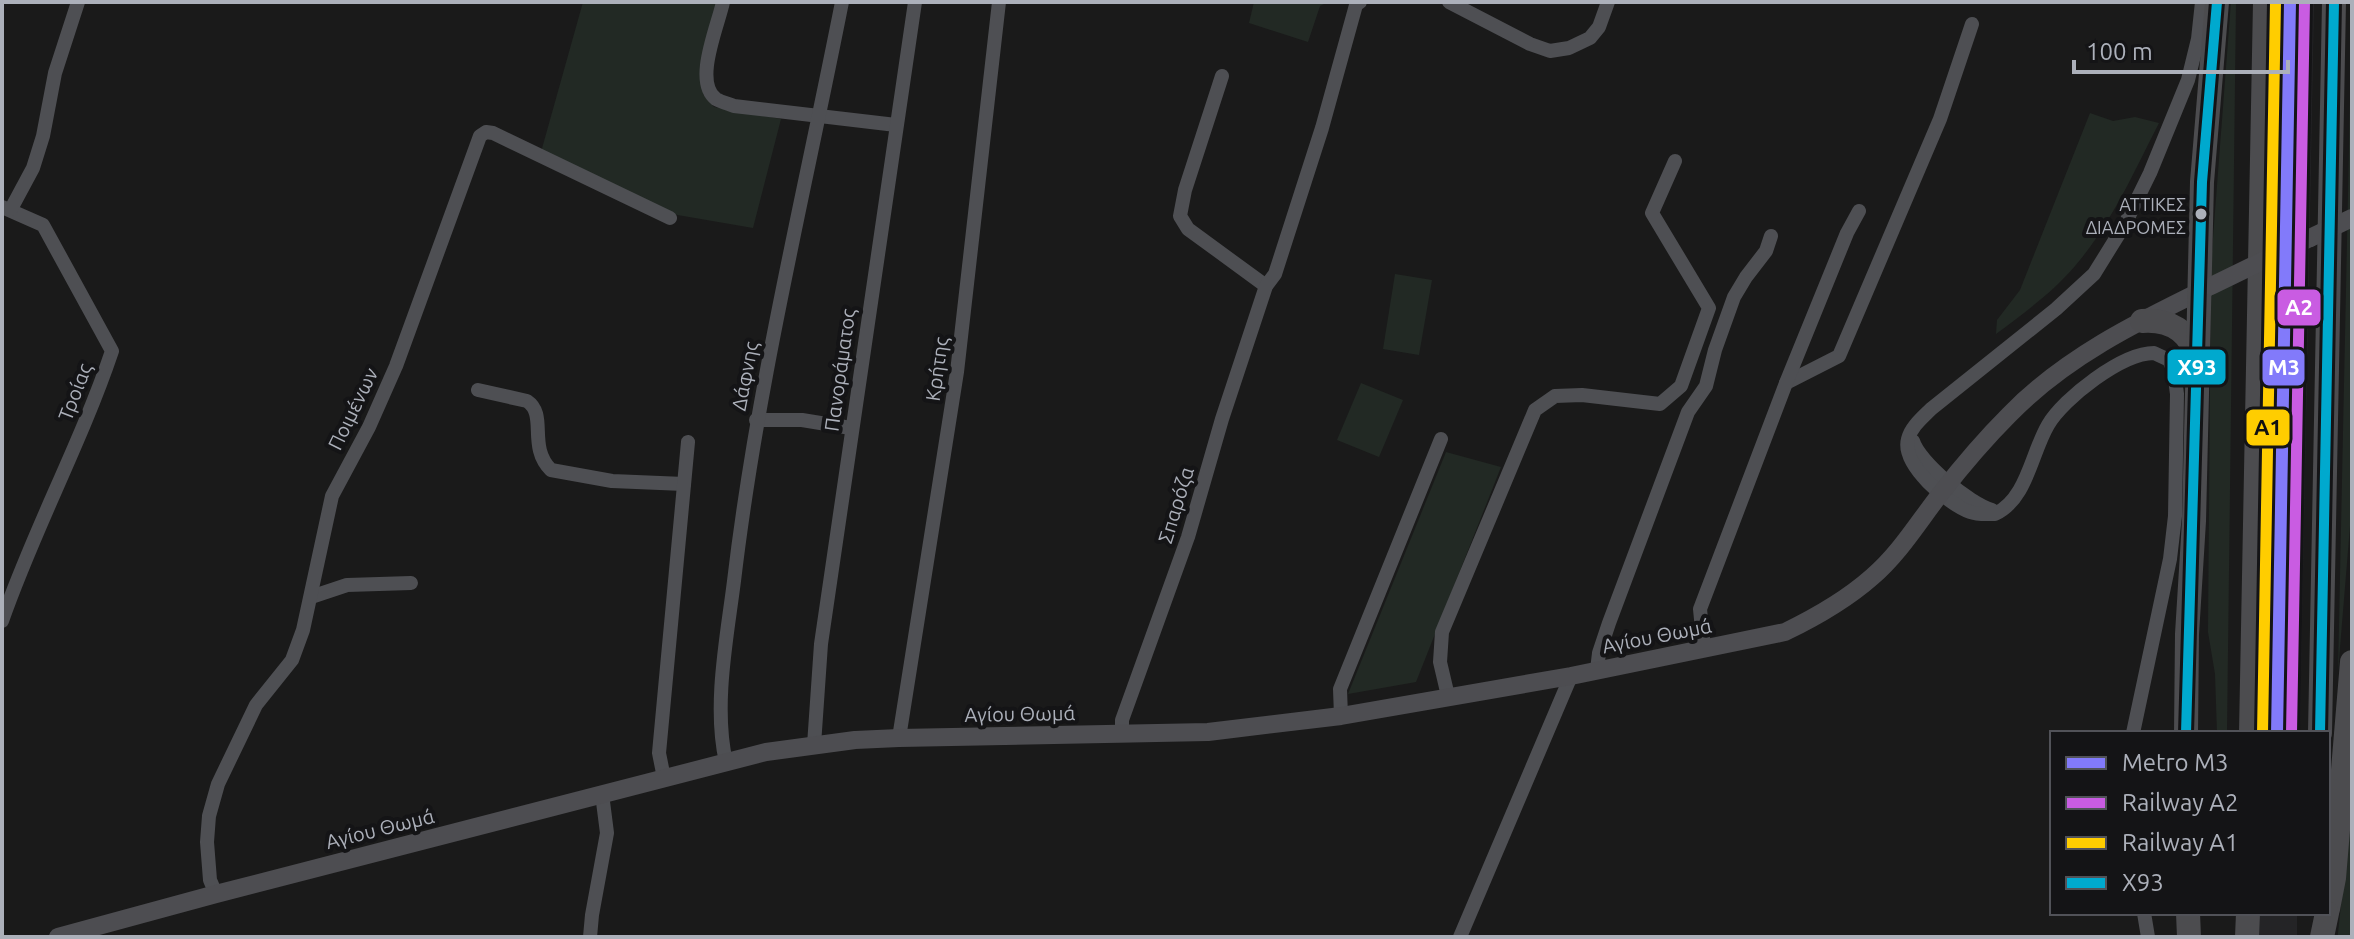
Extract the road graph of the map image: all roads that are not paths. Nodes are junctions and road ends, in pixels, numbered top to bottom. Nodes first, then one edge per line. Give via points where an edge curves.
1 (78, 2) edge
2 (723, 2) edge
3 (842, 2) edge
4 (915, 2) edge
5 (999, 2) edge
6 (1360, 2) edge
7 (1449, 2) edge
8 (1608, 2) edge
9 (2202, 2) edge
10 (2217, 2) edge
11 (2265, 2) edge
12 (2334, 2) edge
13 (1972, 24) dead end
14 (1222, 76) dead end
15 (820, 116) junction
16 (896, 125) junction
17 (1675, 161) dead end
18 (6, 208) edge
19 (1859, 211) dead end
20 (670, 218) dead end
21 (2352, 218) edge
22 (1771, 236) dead end
23 (1266, 286) junction
24 (2205, 288) junction
25 (2142, 321) junction
26 (2198, 360) junction
27 (1786, 383) junction
28 (478, 390) dead end
29 (756, 420) junction
30 (851, 428) junction
31 (1441, 439) dead end
32 (688, 442) dead end
33 (684, 484) junction
34 (1946, 487) junction
35 (411, 583) dead end
36 (311, 597) junction
37 (2, 621) edge
38 (1704, 649) junction
39 (2352, 662) edge
40 (1597, 670) junction
41 (1571, 676) junction
42 (1448, 696) junction
43 (1341, 716) junction
44 (2133, 731) edge
45 (2186, 731) edge
46 (2251, 731) edge
47 (2320, 731) edge
48 (1122, 735) junction
49 (899, 738) junction
50 (814, 745) junction
51 (726, 762) junction
52 (664, 778) junction
53 (602, 794) junction
54 (216, 894) junction
55 (2330, 900) edge
56 (2144, 915) edge
57 (2188, 915) edge
58 (2248, 915) edge
59 (2316, 915) edge
60 (2327, 915) edge
61 (58, 937) edge
62 (590, 937) edge
63 (1460, 937) edge
64 (2148, 937) edge
65 (2189, 937) edge
66 (2247, 937) edge
67 (2316, 937) edge
68 (2322, 937) edge

1 - 18 street via 33,168
2 - 15 street via 706,69 707,87 716,99 734,106
3 - 15 street, Δάφνης
4 - 16 street, Πανοράματος
5 - 49 street, Κρήτης via 957,372
6 - 23 street, Σπαρόζα via 1275,274
7 - 8 street via 1550,51 1590,38
9 - 34 street via 2188,80 2150,173 2094,274 1912,429 1921,458
10 - 24 highway via 2206,116
11 - 46 highway
12 - 47 highway
13 - 27 street via 1940,119 1839,356
14 - 23 street via 1180,216 1188,229
15 - 16 street
15 - 29 street, Δάφνης
16 - 30 street, Πανοράματος
17 - 42 street via 1652,213 1709,308 1681,386 1660,404 1568,395 1555,396 1535,410 1442,632 1440,662
18 - 37 street, Τροίας via 43,225 112,351
19 - 27 street
20 - 36 street, Ποιμένων via 493,133 480,136 396,366 332,496
21 - 24 main road, Αγίου Θωμά, bridge
22 - 40 street via 1734,297 1706,386 1688,412 1609,623
23 - 48 street, Σπαρόζα via 1188,537 1122,720
24 - 25 main road, Αγίου Θωμά
24 - 26 highway
25 - 26 highway via 2179,328
25 - 34 main road, Αγίου Θωμά via 2045,383
26 - 45 highway
27 - 38 street via 1700,609
28 - 33 street via 533,405 540,455 551,470 612,481
29 - 30 street
29 - 51 street, Δάφνης via 720,718
30 - 50 street, Πανοράματος via 821,644
31 - 43 street via 1340,689
32 - 33 street
33 - 52 street via 659,753
34 - 38 main road, Αγίου Θωμά via 1897,553 1843,600 1785,632
34 - 44 street via 1983,508 2004,510 2061,408 2127,359 2154,353 2169,360 2177,394 2175,516
35 - 36 street via 347,585
36 - 54 street, Ποιμένων via 292,660 256,705 218,784 207,842
38 - 40 main road, Αγίου Θωμά
39 - 55 highway
40 - 41 main road, Αγίου Θωμά
41 - 42 main road, Αγίου Θωμά
41 - 63 street
42 - 43 main road, Αγίου Θωμά
43 - 48 main road, Αγίου Θωμά via 1208,732
48 - 49 main road, Αγίου Θωμά
49 - 50 main road, Αγίου Θωμά
50 - 51 main road, Αγίου Θωμά
51 - 52 main road, Αγίου Θωμά
52 - 53 main road, Αγίου Θωμά
53 - 54 main road, Αγίου Θωμά
53 - 62 street via 607,833
54 - 61 main road, Αγίου Θωμά
56 - 64 street
57 - 65 highway
58 - 66 highway
59 - 67 highway
60 - 68 highway

